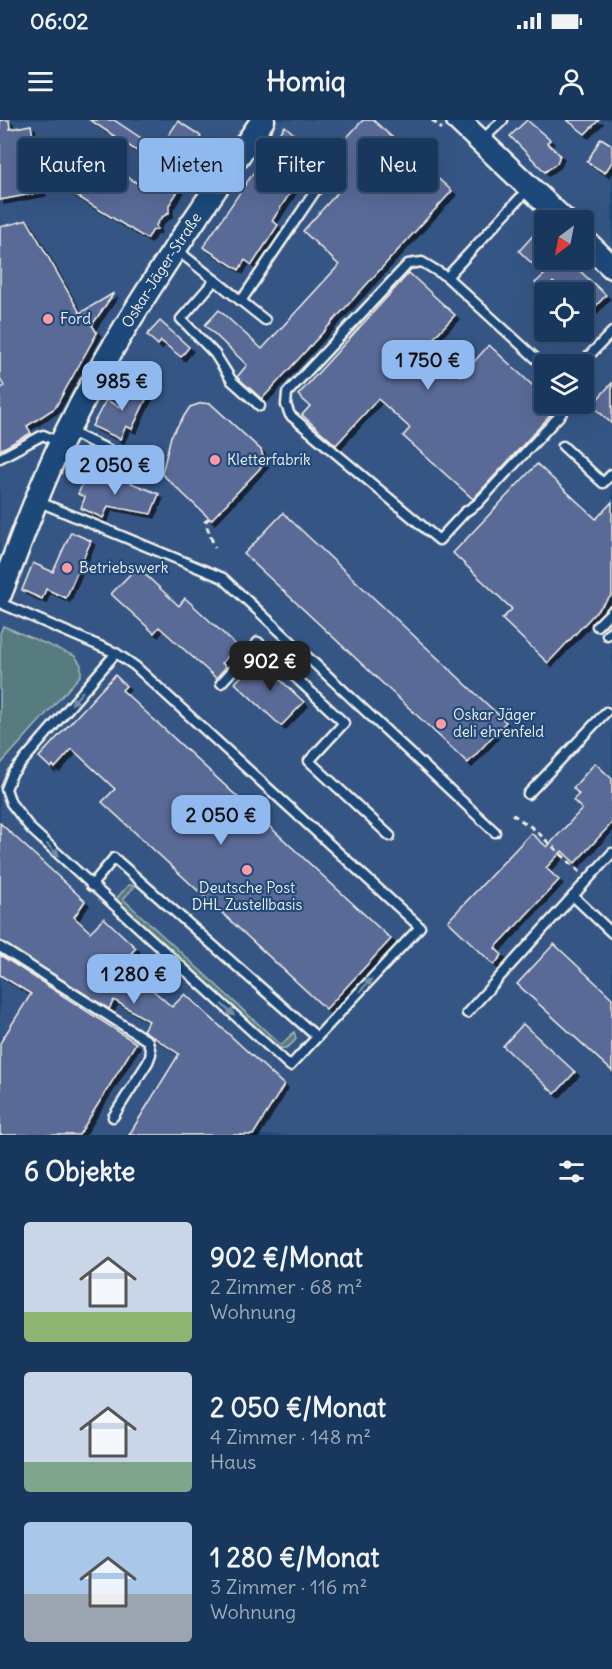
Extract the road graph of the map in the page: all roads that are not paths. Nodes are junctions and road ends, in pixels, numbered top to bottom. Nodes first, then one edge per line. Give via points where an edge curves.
1 (263, 120) edge
2 (458, 120) edge
3 (503, 120) edge
4 (481, 141) junction
5 (529, 188) junction
6 (315, 192) edge
7 (553, 210) edge
8 (174, 248) junction
9 (594, 250) edge
10 (612, 267) edge
11 (447, 277) junction
12 (215, 280) junction
13 (241, 301) junction
14 (265, 320) dead end
15 (612, 332) edge
16 (590, 354) edge
17 (534, 357) edge
18 (260, 406) dead end
19 (561, 414) edge
20 (65, 437) junction
21 (563, 446) dead end
22 (124, 457) dead end
23 (0, 458) edge
24 (612, 474) edge
25 (37, 501) junction
26 (0, 594) edge
27 (0, 603) edge
28 (612, 610) edge
29 (597, 626) dead end
30 (116, 653) junction
31 (220, 683) dead end
32 (606, 712) dead end
33 (528, 794) dead end
34 (495, 832) dead end
35 (390, 836) dead end
36 (612, 853) edge
37 (91, 886) junction
38 (573, 896) junction
39 (612, 933) edge
40 (0, 947) edge
41 (467, 1013) dead end
42 (317, 1037) junction
43 (113, 1117) dead end

1 - 8 street, Oskar-Jäger-Straße
2 - 4 street
3 - 4 lane
4 - 5 street
5 - 7 street
5 - 11 lane
6 - 13 lane
8 - 12 lane
8 - 20 street, Oskar-Jäger-Straße via 122,332
9 - 10 street
11 - 17 lane
11 - 19 lane via 422,262 408,264 287,393 290,415 439,540
12 - 13 lane
12 - 18 lane via 181,320 215,354 232,381
13 - 14 lane
15 - 16 lane
20 - 22 lane
20 - 23 lane via 43,435
20 - 25 street, Oskar-Jäger-Straße
21 - 24 lane via 603,483
25 - 26 street, Oskar-Jäger-Straße
25 - 34 lane via 223,578
27 - 30 lane
28 - 29 lane
30 -> 37 lane via 12,774 6,789 11,803 31,829
42 -> 30 lane via 420,927 168,695
31 - 35 lane via 258,642 344,723 309,761
32 - 33 lane
36 - 38 lane
37 - 42 lane via 114,858
37 -> 42 lane via 290,1066
38 - 39 lane
38 - 41 lane
40 - 43 lane via 148,1041 148,1062

